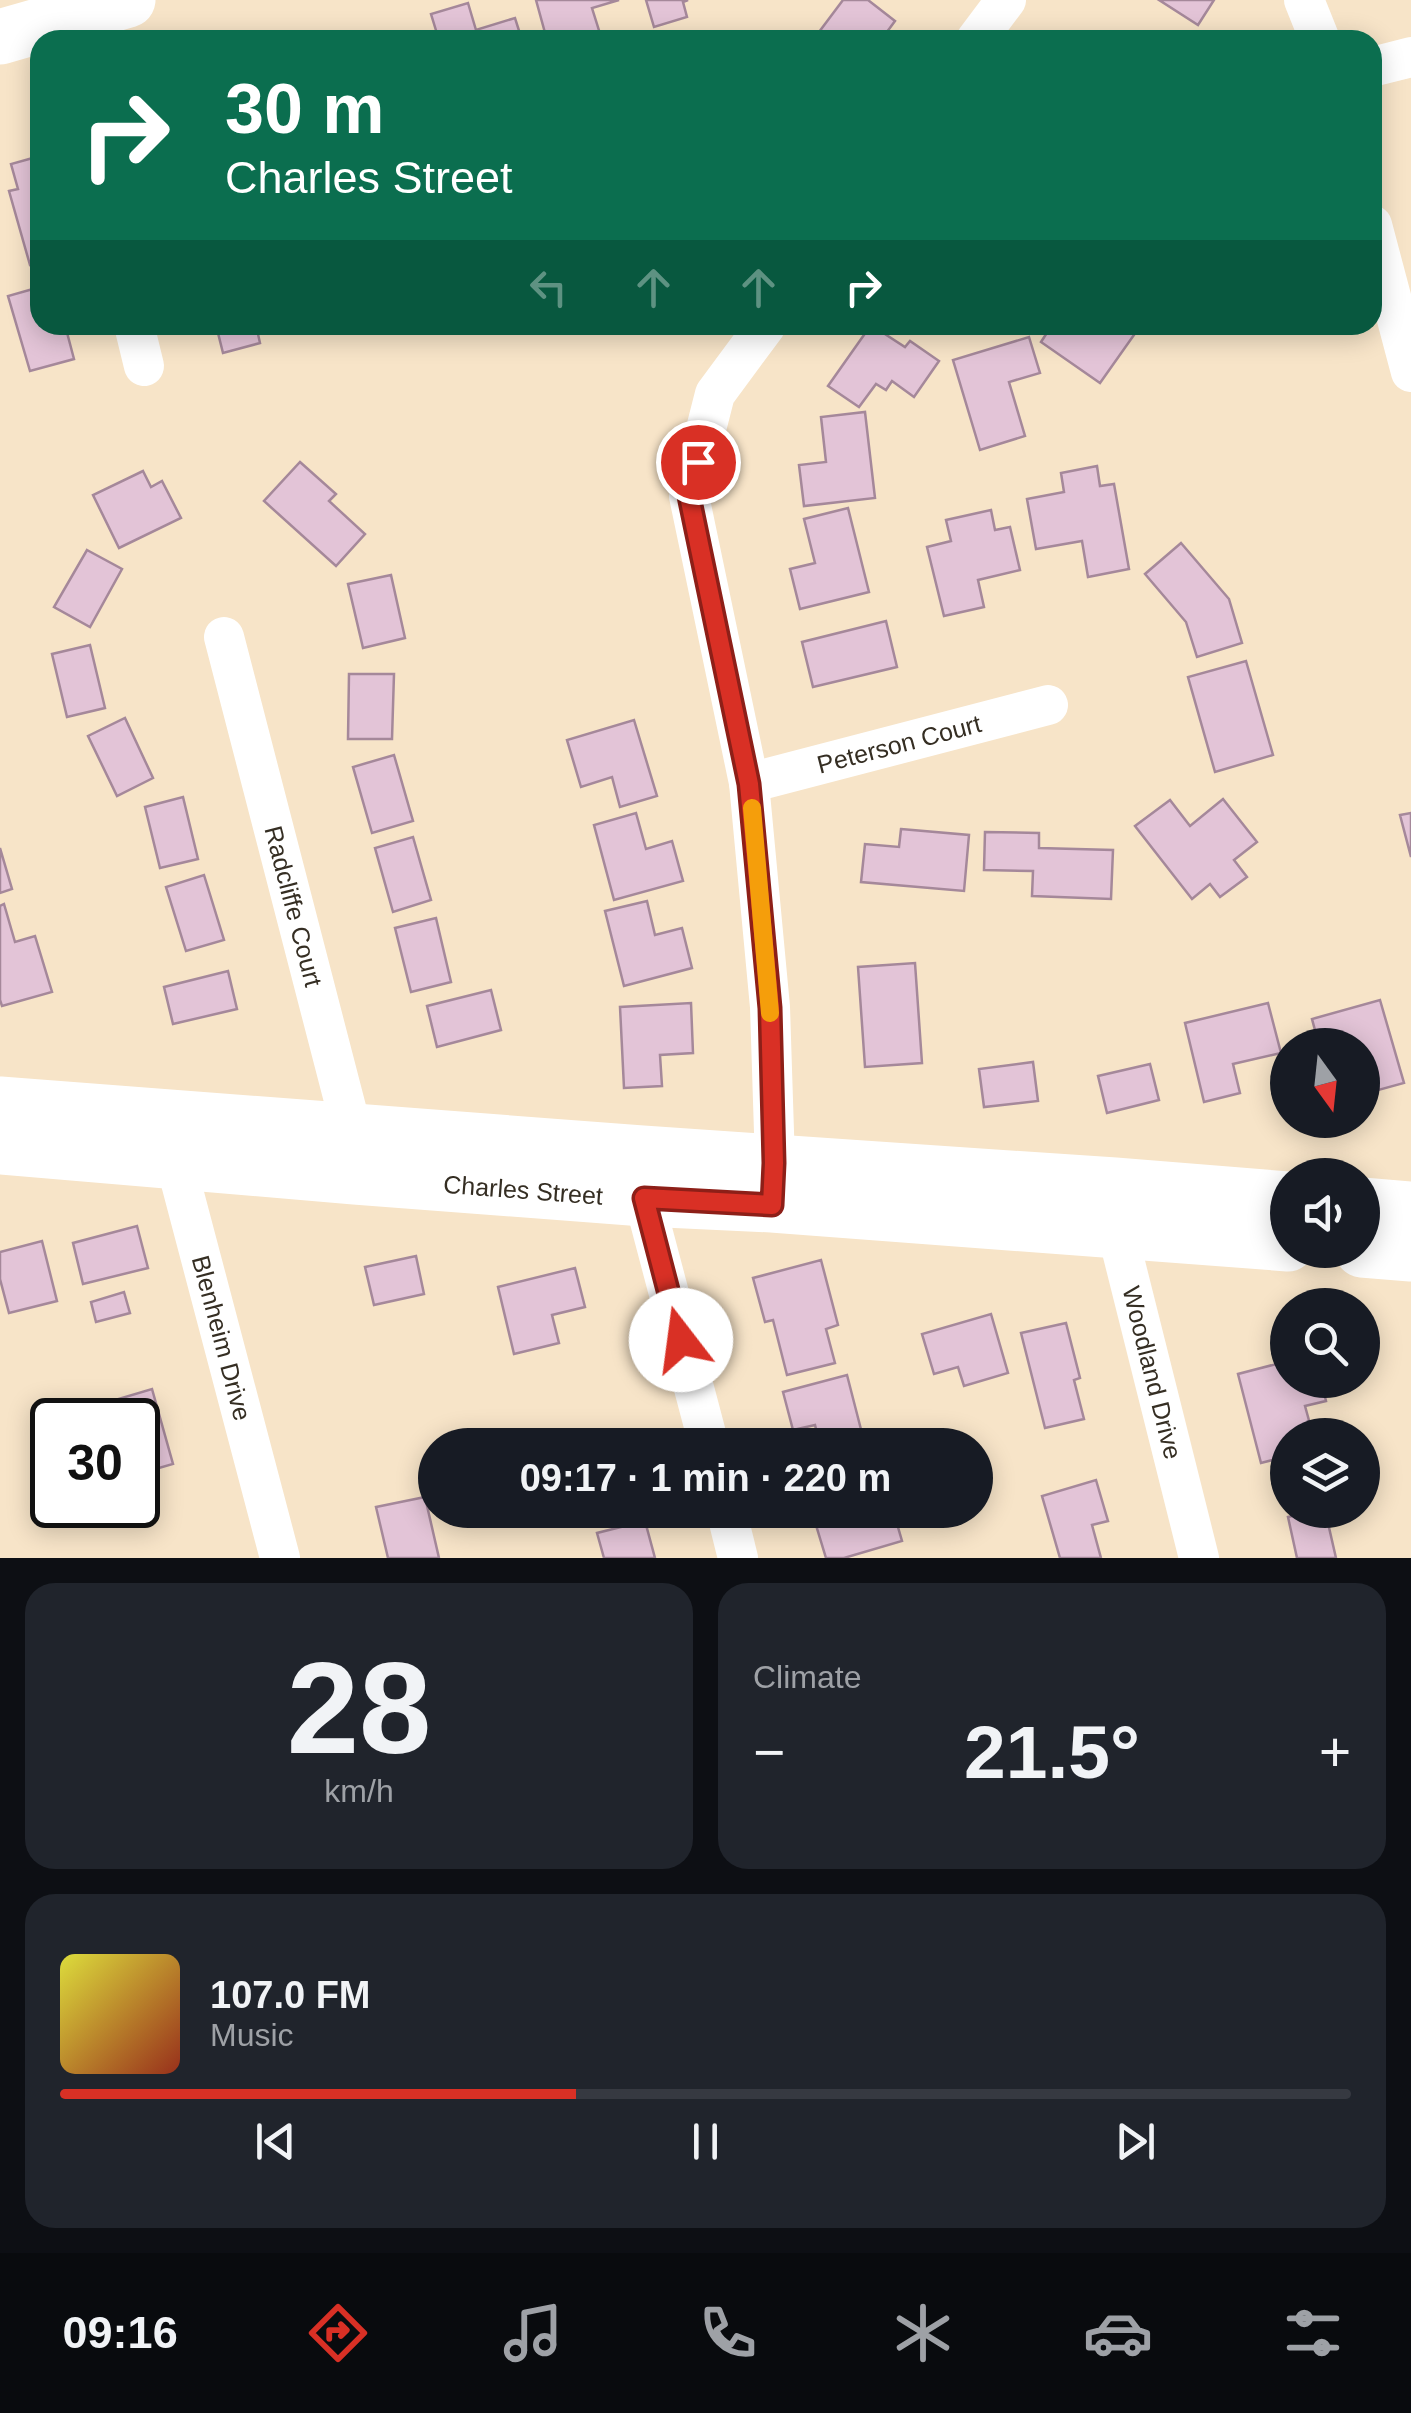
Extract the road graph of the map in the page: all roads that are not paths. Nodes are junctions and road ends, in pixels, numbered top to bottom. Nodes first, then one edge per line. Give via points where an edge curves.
1 (128, 0) edge
2 (1006, 0) edge
3 (1304, 0) edge
4 (32, 26) edge
5 (984, 30) edge
6 (1316, 30) edge
7 (1411, 57) edge
8 (1382, 64) edge
9 (1382, 262) edge
10 (136, 335) edge
11 (759, 335) edge
12 (144, 366) dead end
13 (1411, 372) edge
14 (224, 638) dead end
15 (1048, 706) dead end
16 (749, 784) junction
17 (0, 1104) edge
18 (175, 1139) junction
19 (0, 1147) edge
20 (353, 1154) junction
21 (643, 1176) junction
22 (773, 1184) junction
23 (1270, 1200) edge
24 (1380, 1207) edge
25 (1116, 1208) junction
26 (1411, 1210) edge
27 (1270, 1240) edge
28 (1380, 1251) edge
29 (1411, 1254) edge
30 (704, 1428) edge
31 (730, 1528) edge
32 (280, 1558) edge
33 (738, 1558) edge
34 (1199, 1558) edge

1 - 4 main road
2 - 5 street
3 - 6 street
7 - 8 street
9 - 13 street
10 - 12 street
11 - 16 street via 715,394 689,496
14 - 20 street, Radcliffe Court
15 - 16 street, Peterson Court
16 - 22 street via 770,1008
17 - 18 main road, Charles Street
18 - 19 main road, Charles Street
18 - 20 main road, Charles Street
18 - 32 street, Blenheim Drive
20 - 21 main road, Charles Street
21 - 22 main road, Charles Street
21 - 30 street
22 - 25 main road, Charles Street
23 - 25 main road, Charles Street
24 - 26 main road
25 - 27 main road, Charles Street
25 - 34 street, Woodland Drive
28 - 29 main road
31 - 33 street

